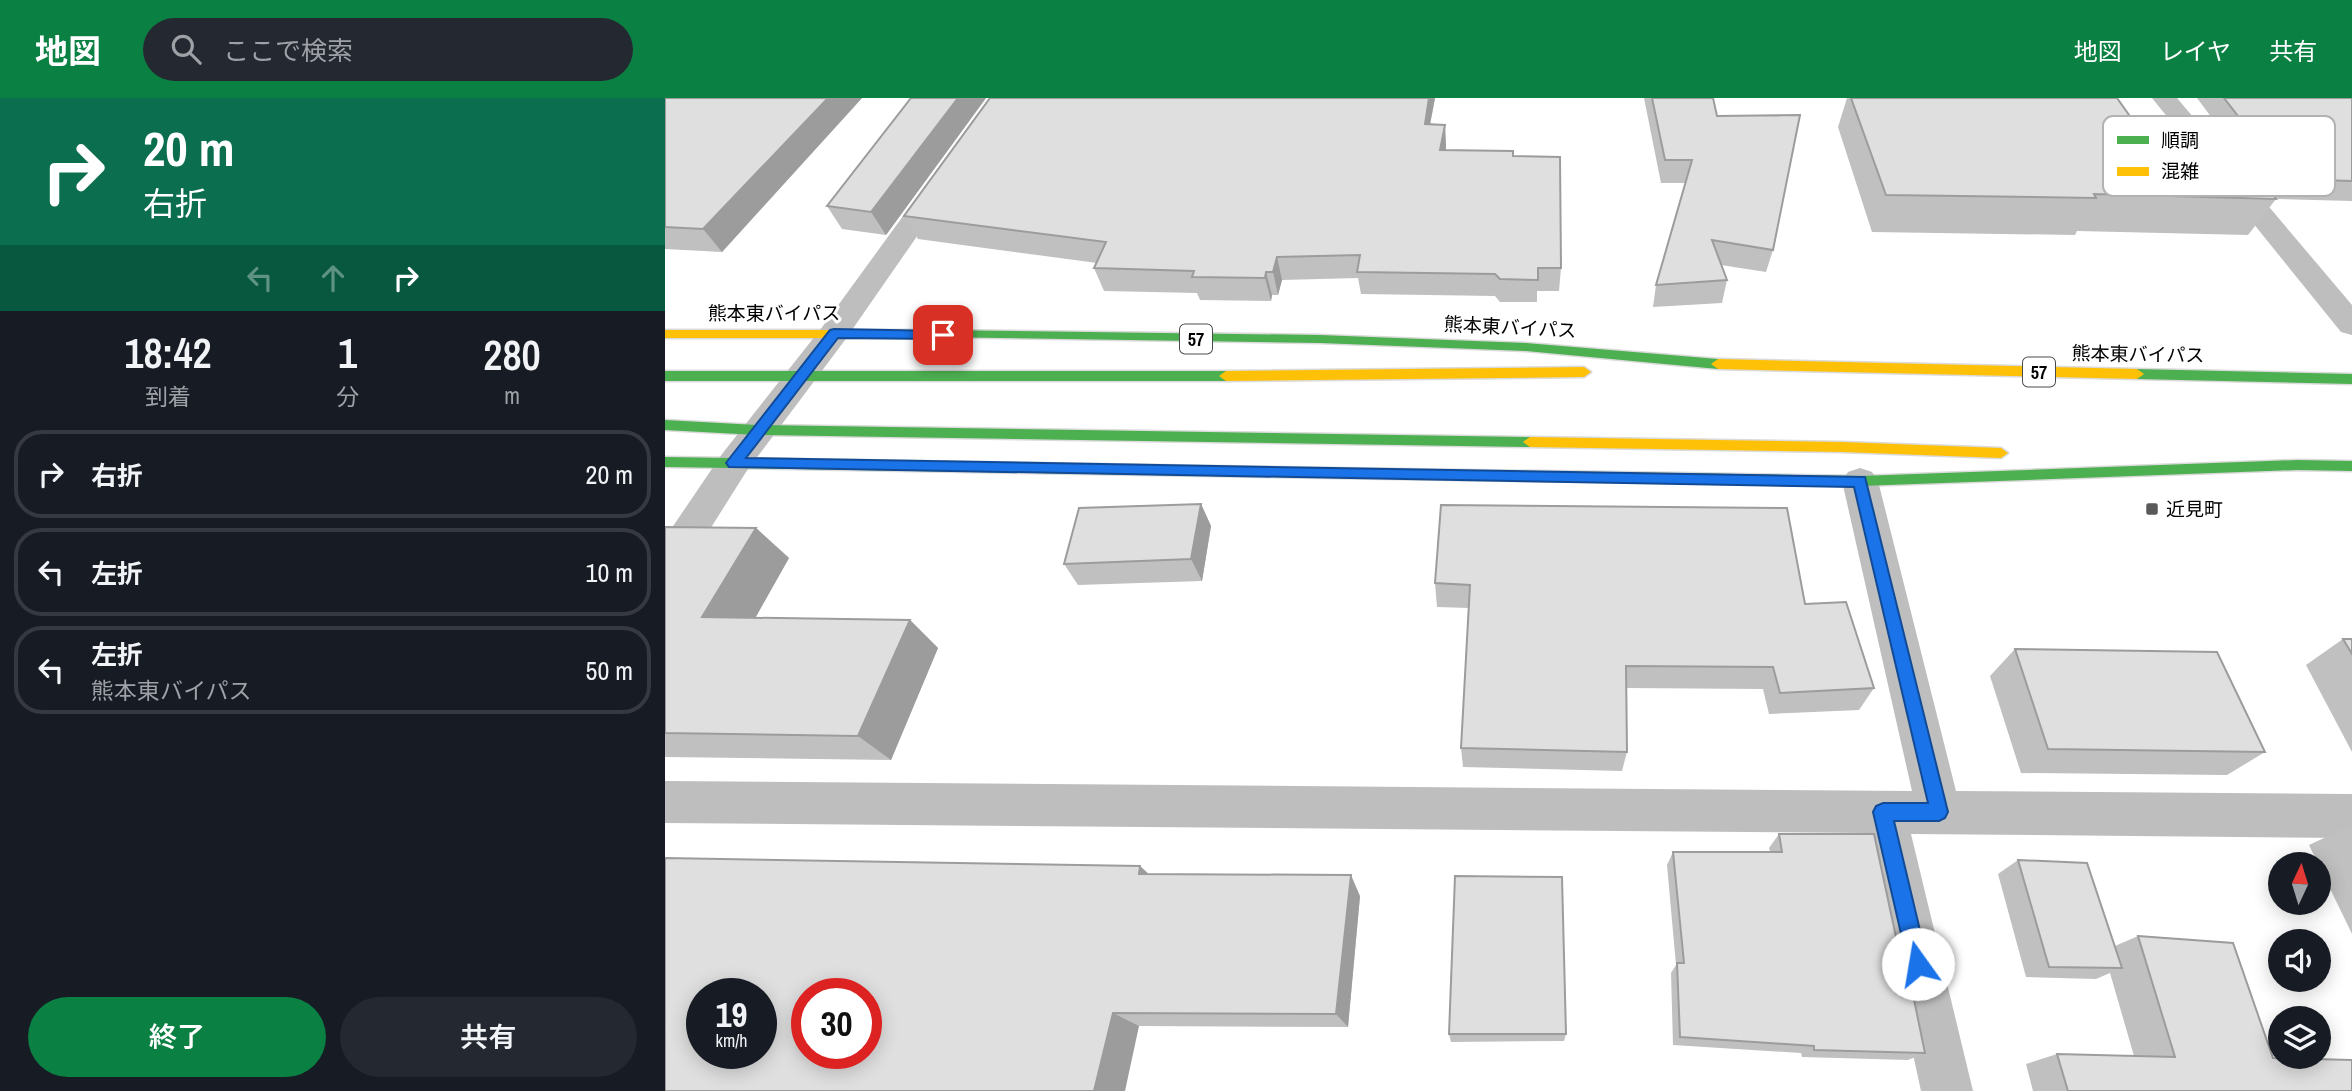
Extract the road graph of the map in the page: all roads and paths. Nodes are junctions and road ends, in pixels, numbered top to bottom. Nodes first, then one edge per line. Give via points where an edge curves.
1 (1001, 98) edge
2 (2164, 98) edge
3 (2179, 116) edge
4 (2245, 196) edge
5 (2352, 325) edge
6 (834, 333) junction
7 (665, 334) edge
8 (1726, 365) junction
9 (665, 376) edge
10 (798, 377) junction
11 (2352, 379) edge
12 (665, 425) edge
13 (757, 430) junction
14 (2021, 454) dead end
15 (2077, 456) dead end
16 (665, 462) edge
17 (734, 463) junction
18 (2297, 465) junction
19 (2352, 466) edge
20 (1860, 481) junction
21 (665, 569) edge
22 (665, 802) edge
23 (1883, 812) junction
24 (1939, 812) junction
25 (2352, 816) edge
26 (1947, 1091) edge

1 - 6 street
2 - 3 street
4 - 5 street
6 - 7 highway, 熊本東バイパス / 57
6 - 8 highway, 熊本東バイパス / 57 via 1320,339 1526,347
6 - 10 street
8 - 10 highway via 1524,375
8 - 11 highway, 熊本東バイパス / 57
9 - 10 highway
10 - 13 street
12 - 13 highway
13 - 14 highway via 1842,447
13 - 17 street
15 - 18 highway
16 - 17 highway
17 - 20 highway
17 - 21 street
18 - 19 highway
18 - 20 highway
20 - 24 street
22 - 23 street
23 - 24 street
23 - 26 street
24 - 25 street

